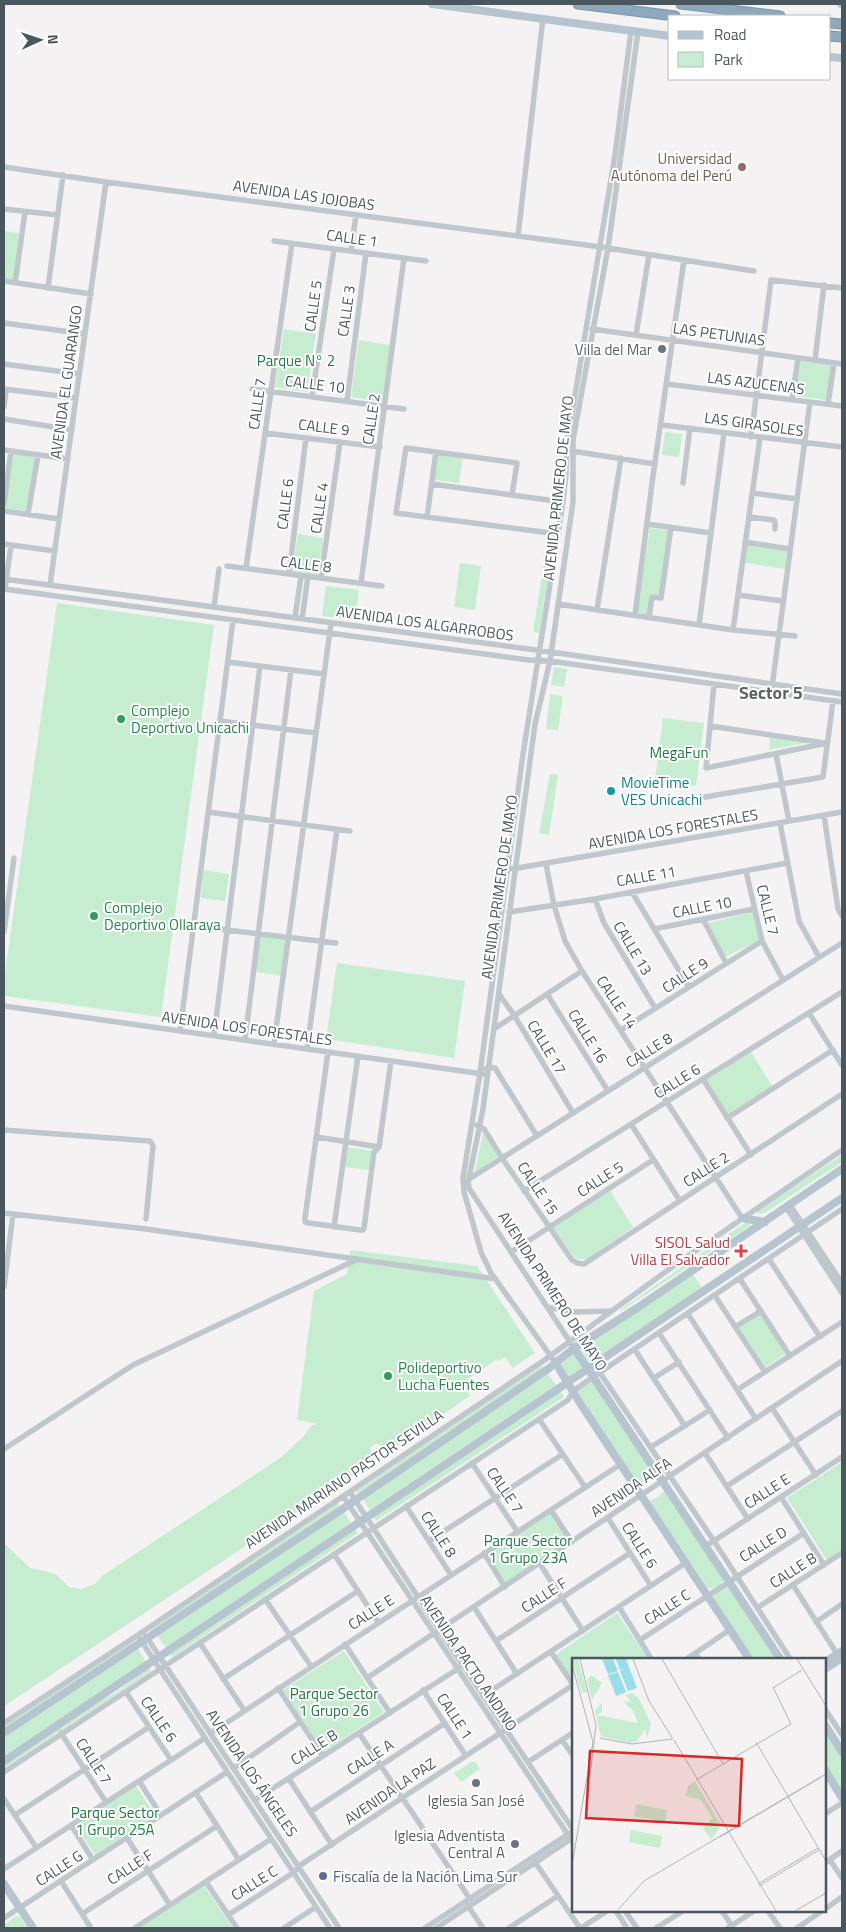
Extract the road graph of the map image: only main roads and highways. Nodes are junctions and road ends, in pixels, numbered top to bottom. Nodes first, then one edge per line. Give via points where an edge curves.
1 (432, 4) edge
2 (578, 4) edge
3 (681, 4) edge
4 (668, 15) edge
5 (772, 15) edge
6 (668, 36) edge
7 (842, 1169) edge
8 (842, 1198) edge
9 (742, 1218) road end
10 (765, 1222) junction
11 (572, 1344) junction
12 (553, 1359) junction
13 (591, 1367) junction
14 (567, 1383) junction
15 (841, 1657) edge
16 (749, 1658) edge
17 (780, 1658) edge
18 (826, 1662) edge
19 (826, 1668) edge
20 (826, 1727) edge
21 (4, 1733) edge
22 (842, 1752) edge
23 (4, 1761) edge
24 (826, 1772) edge
25 (842, 1798) edge
26 (4, 1884) edge
27 (33, 1928) edge

1 - 6 main road
2 - 4 highway
3 - 5 highway
7 - 10 main road, AVENIDA MARIANO PASTOR SEVILLA
8 - 13 main road
9 - 10 main road
10 - 11 main road, AVENIDA MARIANO PASTOR SEVILLA via 637,1308
11 - 12 main road, AVENIDA MARIANO PASTOR SEVILLA
11 - 13 main road, AVENIDA PRIMERO DE MAYO
12 - 14 main road, AVENIDA PRIMERO DE MAYO
12 - 21 main road, AVENIDA MARIANO PASTOR SEVILLA via 352,1502 143,1636
13 - 14 main road
13 - 17 main road, AVENIDA PRIMERO DE MAYO
14 - 16 main road, AVENIDA PRIMERO DE MAYO
14 - 23 main road
15 - 18 main road
15 - 19 main road
20 - 22 main road
24 - 25 main road
26 - 27 main road

